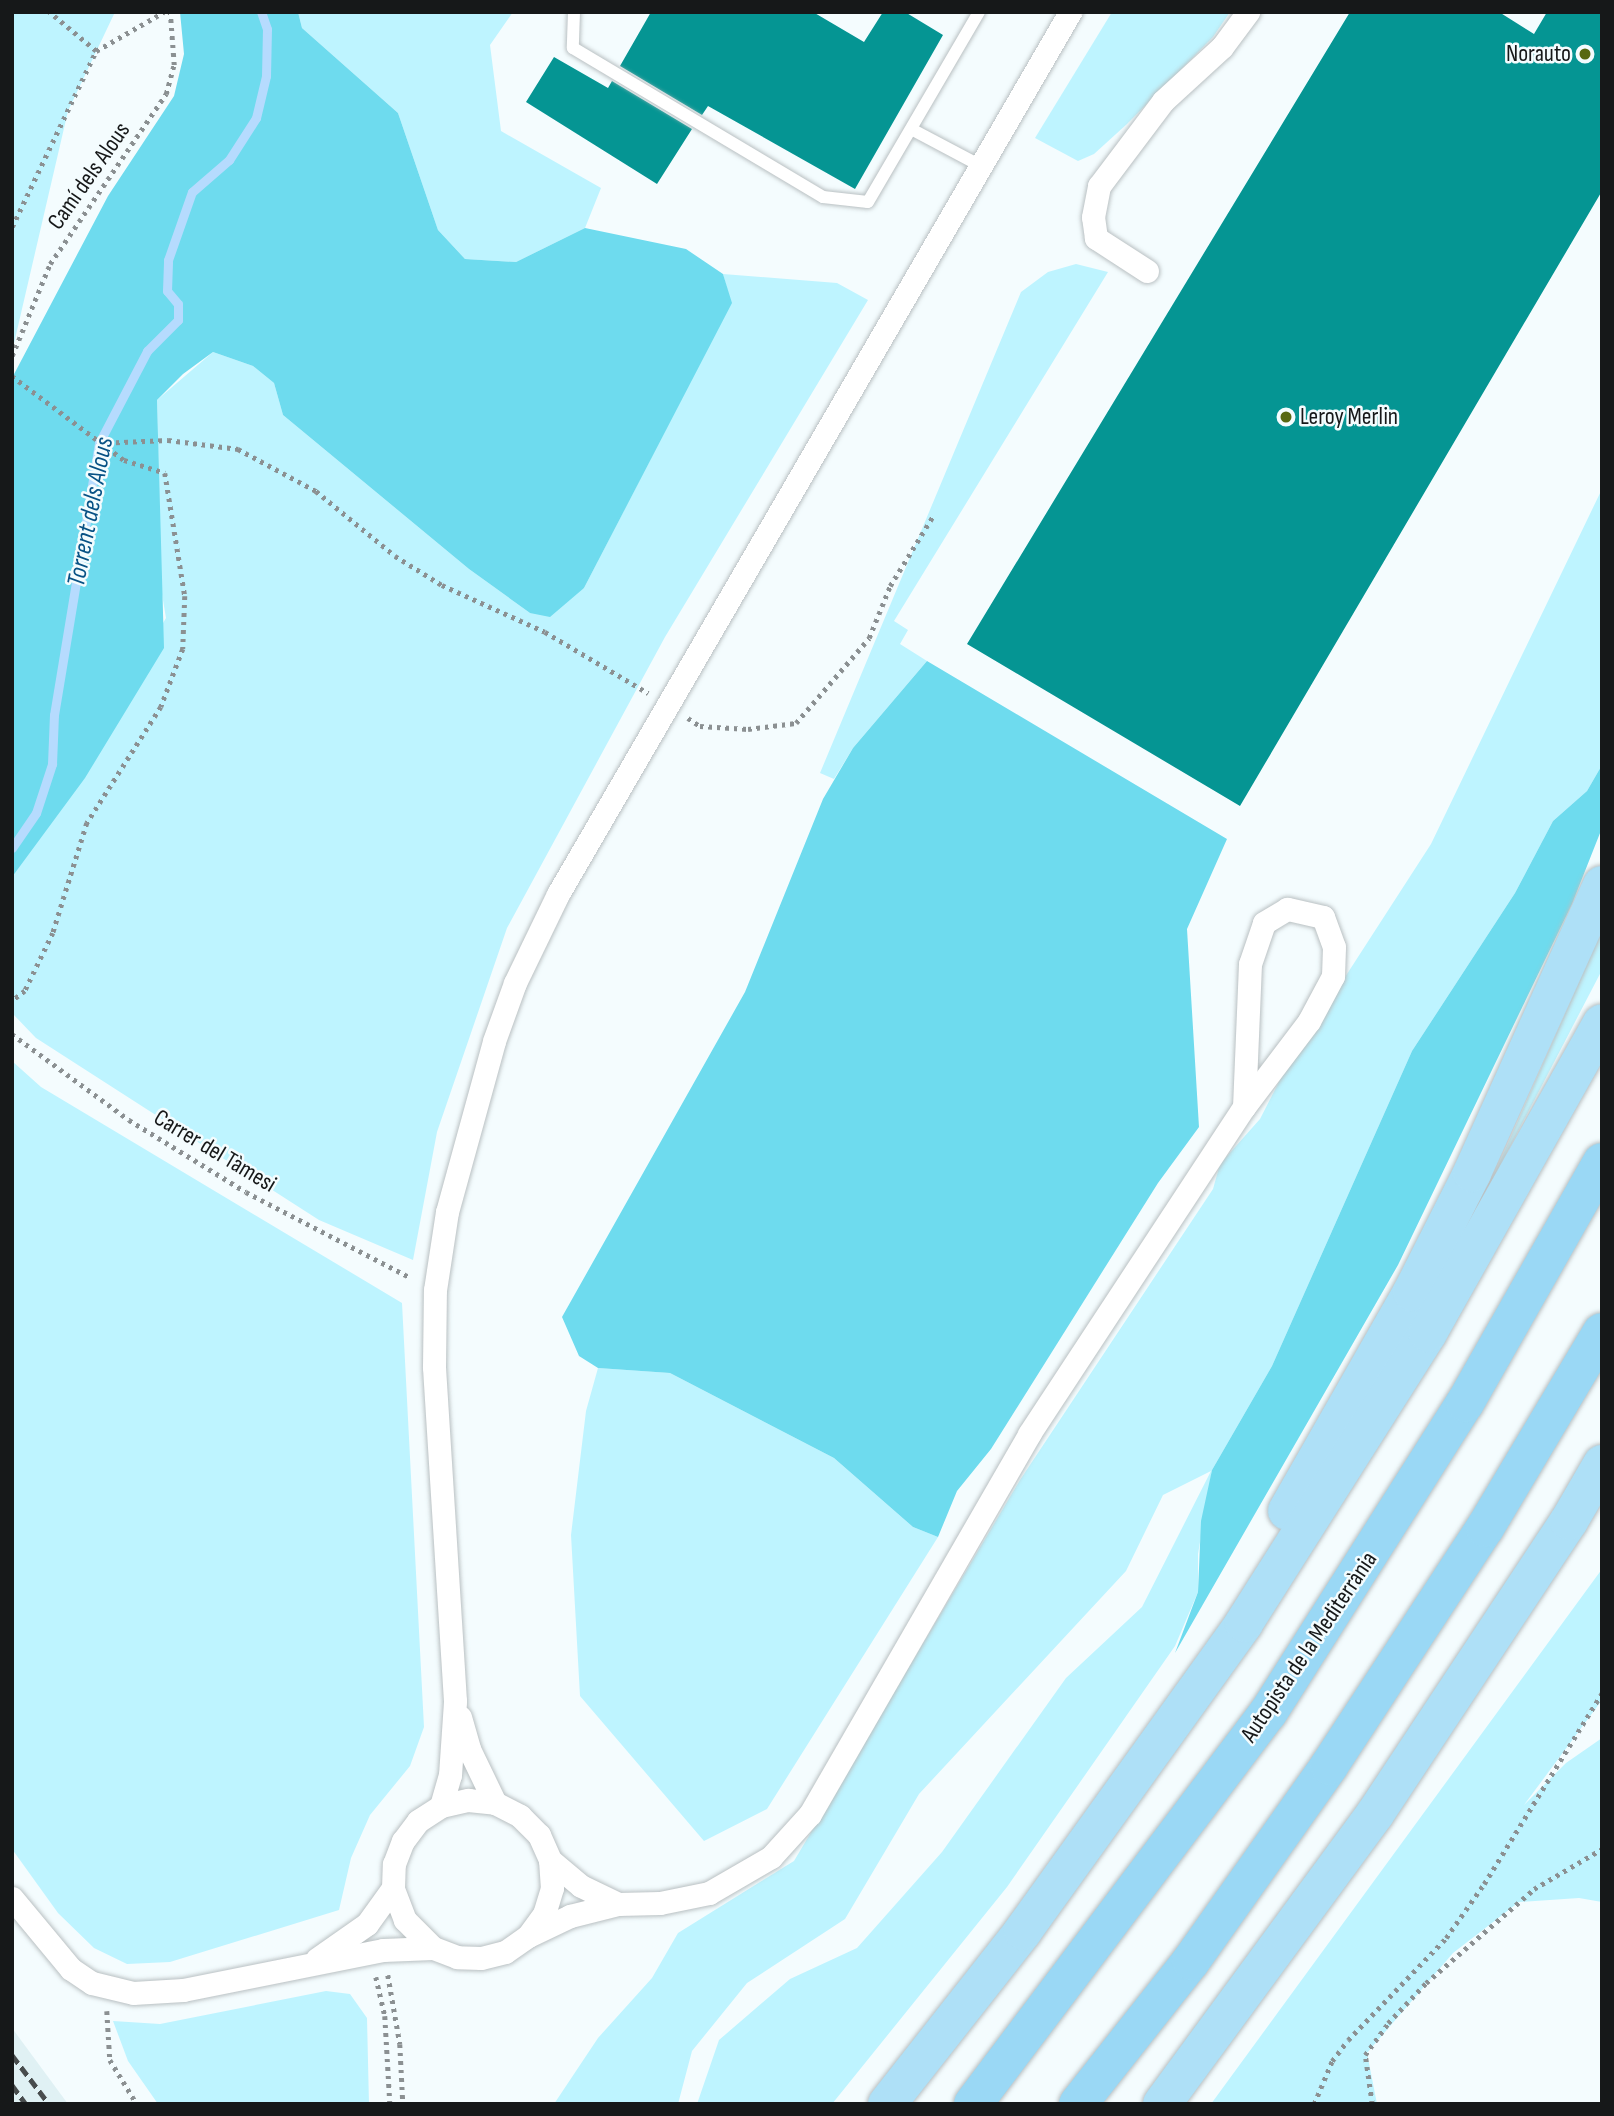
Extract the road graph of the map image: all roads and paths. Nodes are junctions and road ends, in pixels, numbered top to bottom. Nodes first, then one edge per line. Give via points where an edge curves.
1 (49, 12) edge
2 (164, 12) edge
3 (170, 12) edge
4 (574, 12) edge
5 (1070, 12) edge
6 (1248, 12) edge
7 (973, 14) edge
8 (96, 51) junction
9 (913, 131) junction
10 (979, 165) junction
11 (12, 227) edge
12 (1147, 271) dead end
13 (12, 356) edge
14 (12, 376) edge
15 (99, 443) junction
16 (933, 516) dead end
17 (679, 709) junction
18 (677, 727) dead end
19 (1602, 885) edge
20 (12, 1001) edge
21 (1602, 1023) edge
22 (12, 1034) edge
23 (1244, 1107) junction
24 (1602, 1162) edge
25 (412, 1278) dead end
26 (1602, 1332) edge
27 (1602, 1464) edge
28 (1602, 1500) edge
29 (1602, 1693) edge
30 (455, 1700) junction
31 (1437, 1722) junction
32 (1159, 1747) junction
33 (495, 1803) junction
34 (441, 1806) junction
35 (1602, 1849) edge
36 (550, 1860) junction
37 (393, 1888) junction
38 (12, 1898) edge
39 (618, 1904) junction
40 (528, 1936) junction
41 (433, 1948) junction
42 (311, 1963) junction
43 (374, 1970) dead end
44 (108, 1999) junction
45 (137, 2104) edge
46 (390, 2104) edge
47 (887, 2104) edge
48 (973, 2104) edge
49 (1078, 2104) edge
50 (1163, 2104) edge
51 (1314, 2104) edge
52 (1372, 2104) edge

1 - 8 path
2 - 8 path
3 - 13 path, Camí dels Alous via 174,65 166,94 57,252
4 - 9 lane via 573,48 823,197 868,202
5 - 10 street
6 - 12 street via 1222,47 1163,101 1099,186 1093,216 1096,238
7 - 9 lane
8 - 11 path
9 - 10 lane
10 - 17 street
14 - 15 path
15 - 17 path via 189,441 237,449 316,491 395,556 442,585 545,632
15 - 20 path via 124,460 165,473 185,596 183,649 161,706 87,823 53,933 25,991
16 - 17 path via 890,586 869,638 796,723 748,729 700,726
17 - 18 path
17 - 30 street via 558,894 515,983 494,1041 447,1212 435,1290 435,1367
19 - 32 highway via 1550,1007 1418,1280
21 - 32 highway via 1429,1333
22 - 25 path, Carrer del Tàmesi via 129,1120 235,1185
23 - 23 street via 1278,1067 1333,976 1334,947 1323,917 1287,909 1264,923 1250,964
23 - 39 street via 1029,1434 810,1814 771,1857 709,1893 660,1903
24 - 48 highway, Autopista de la Mediterrània via 1465,1403 1268,1713
26 - 49 highway via 1485,1528 1329,1766 1191,1961
27 - 31 highway
28 - 31 highway
29 - 51 path via 1484,1884 1446,1938 1348,2040 1332,2062
30 - 33 street via 469,1749
30 - 34 street via 450,1775
31 - 50 highway via 1312,1905
32 - 47 highway
33 - 34 street via 468,1800
33 - 36 street via 520,1816 539,1835
34 - 37 street via 418,1821 403,1841 394,1864
35 - 52 path via 1534,1889 1426,1983 1388,2023 1365,2055
36 - 39 street via 581,1886
36 - 40 street via 552,1888 544,1914
37 - 41 street via 400,1912 414,1933
37 - 42 street via 367,1924
38 - 44 street via 71,1969
39 - 40 street via 570,1916
40 - 41 street via 505,1952 481,1958 457,1957
41 - 42 street via 393,1949
42 - 44 street via 183,1990
43 - 46 path via 385,2016
44 - 45 path via 110,2060

